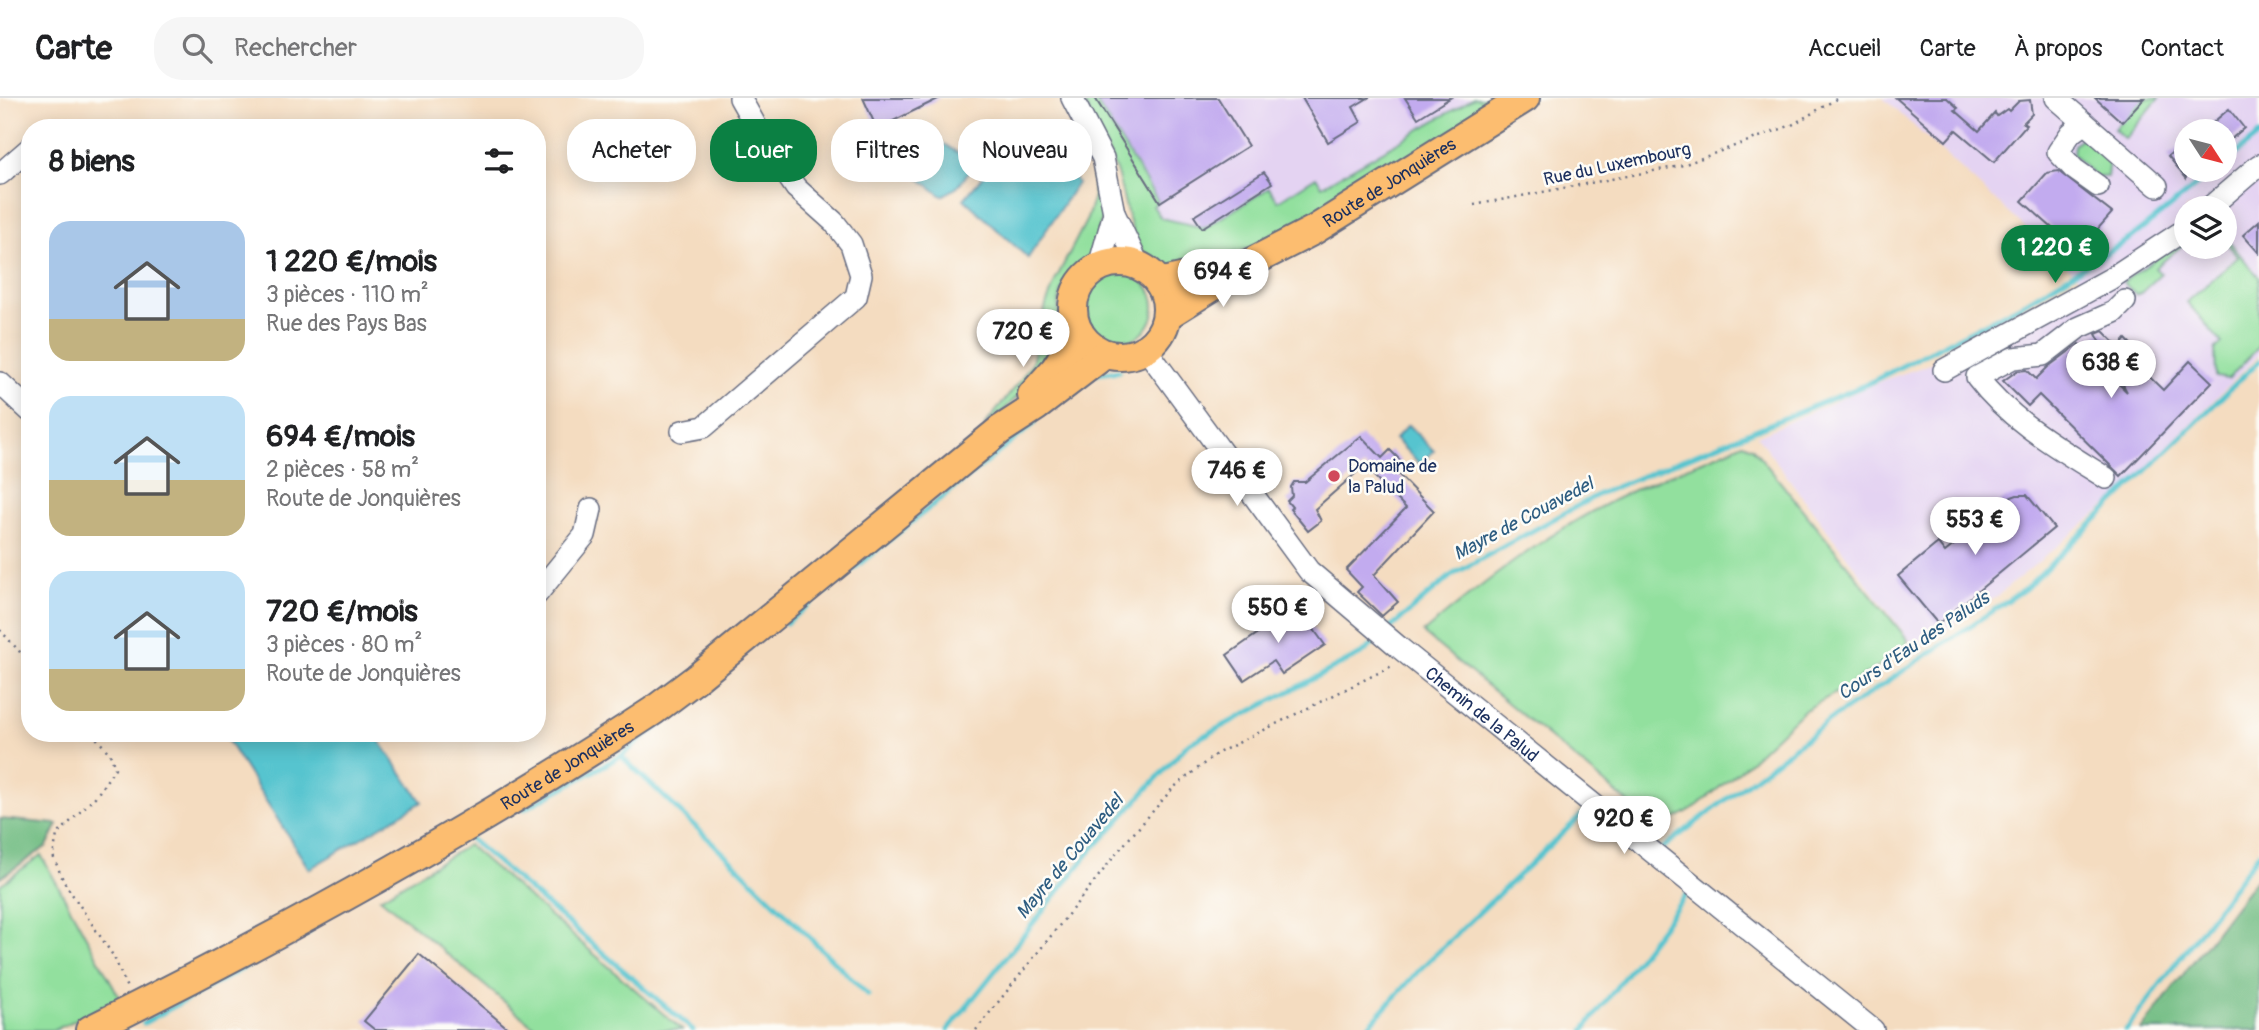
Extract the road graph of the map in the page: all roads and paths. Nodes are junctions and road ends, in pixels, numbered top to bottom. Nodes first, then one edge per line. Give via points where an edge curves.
1 (740, 98) edge
2 (1072, 98) edge
3 (1525, 98) edge
4 (1838, 98) edge
5 (2056, 98) edge
6 (2085, 123) junction
7 (21, 156) edge
8 (2259, 165) edge
9 (0, 174) edge
10 (2098, 186) dead end
11 (2157, 186) dead end
12 (2223, 196) edge
13 (1474, 205) dead end
14 (1114, 213) junction
15 (2174, 237) edge
16 (1252, 262) junction
17 (1099, 267) junction
18 (1149, 274) junction
19 (2125, 301) dead end
20 (1167, 315) junction
21 (1079, 332) junction
22 (1146, 349) junction
23 (1105, 354) junction
24 (1944, 370) dead end
25 (0, 383) edge
26 (21, 403) edge
27 (1000, 430) junction
28 (682, 431) dead end
29 (2106, 478) dead end
30 (592, 509) dead end
31 (546, 583) edge
32 (0, 630) edge
33 (21, 653) edge
34 (1406, 653) junction
35 (100, 742) edge
36 (135, 1007) junction
37 (90, 1030) edge
38 (976, 1030) edge
39 (1873, 1030) edge

1 - 28 street via 796,188 851,244 861,275 856,297 704,426
2 - 14 street via 1103,158
3 - 16 main road, Route de Jonquières via 1314,230
4 - 13 path, Rue du Luxembourg via 1792,125 1680,166
5 - 6 street
6 - 10 street via 2058,152
6 - 11 street
7 - 9 street
8 - 12 street
14 - 17 street
14 - 18 street
15 - 24 street via 2110,279
16 - 18 main road, Route de Jonquières
16 - 20 main road, Route de Jonquières
17 - 18 main road, Route de Jonquières via 1126,262
17 - 21 main road via 1075,295 1072,308
18 - 20 main road via 1166,296
19 - 29 street via 2043,355 2013,358 1977,377 1994,400
20 - 22 main road, Route de Jonquières via 1157,338
21 - 23 main road via 1087,344
21 - 27 main road, Route de Jonquières via 1055,369
22 - 23 main road via 1126,356
22 - 34 street, Chemin de la Palud via 1309,571
23 - 27 main road, Route de Jonquières
25 - 26 street
27 - 36 main road, Route de Jonquières via 653,711 363,887
30 - 31 street via 585,535
32 - 33 path
34 - 38 path via 1216,754 1173,788
34 - 39 street, Chemin de la Palud
35 - 36 path via 115,768 97,795 57,835 53,856 64,882 114,957
36 - 37 main road, Route de Jonquières

